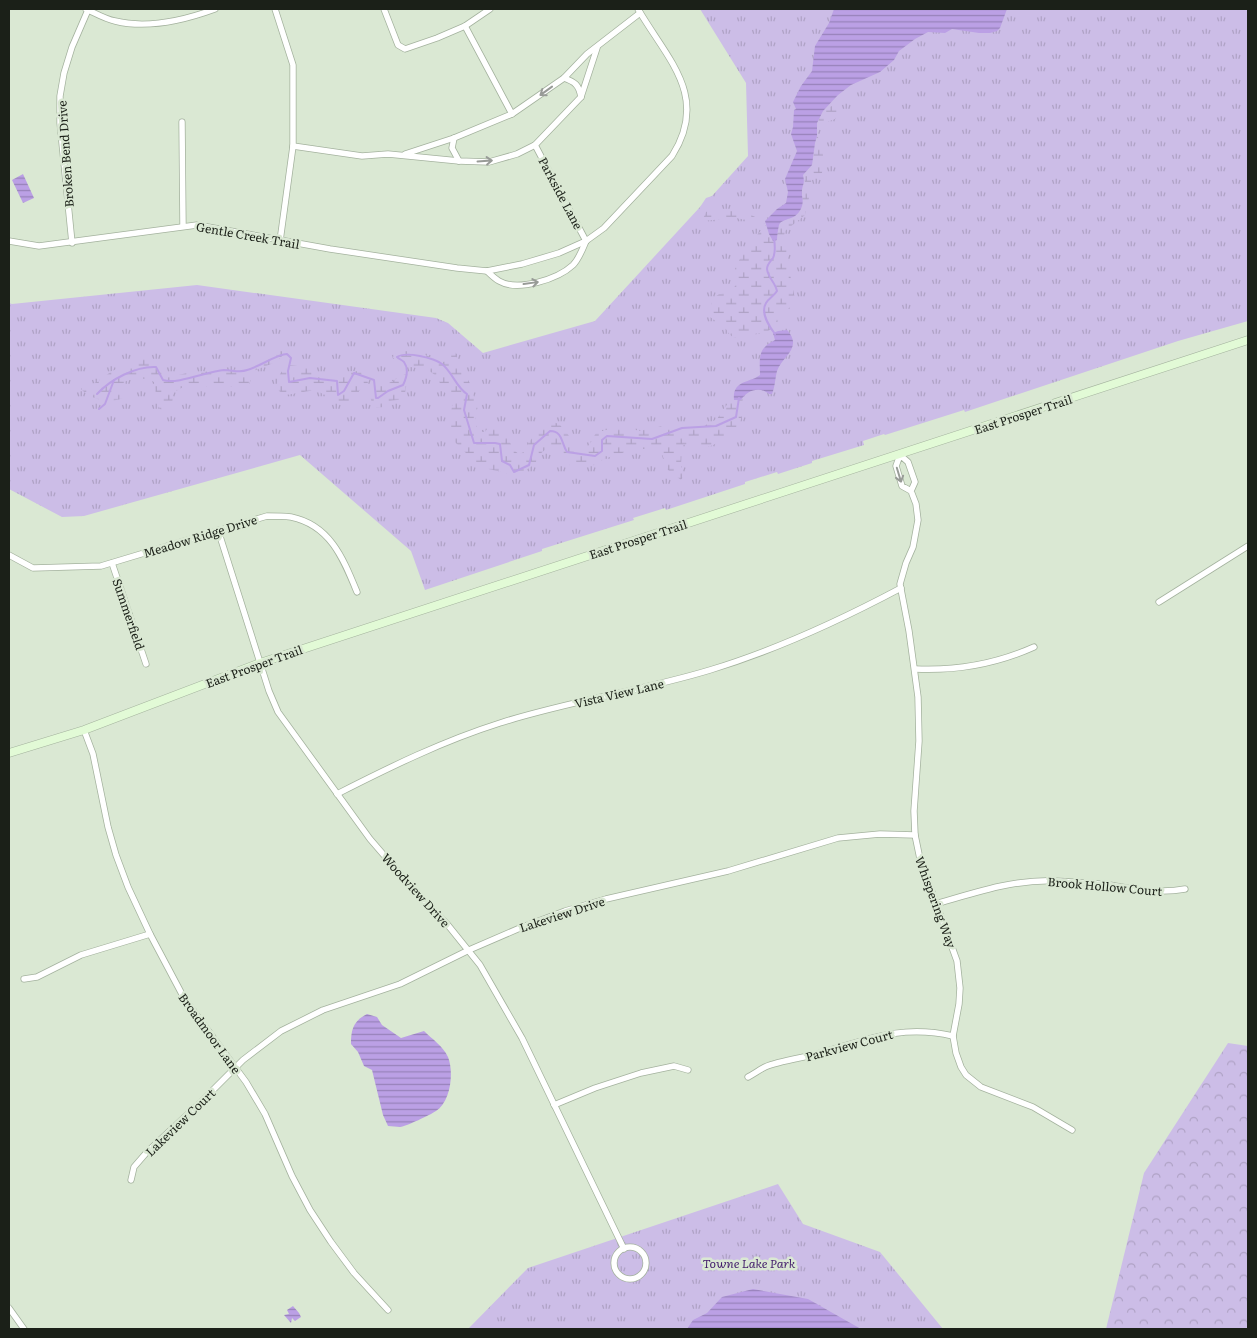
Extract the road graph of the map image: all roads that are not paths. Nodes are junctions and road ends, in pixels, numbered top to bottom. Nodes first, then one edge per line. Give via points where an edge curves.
1 (215, 9) edge
2 (275, 9) edge
3 (384, 9) edge
4 (490, 9) edge
5 (87, 10) edge
6 (639, 11) edge
7 (465, 26) junction
8 (597, 48) junction
9 (564, 78) junction
10 (581, 97) junction
11 (512, 114) junction
12 (182, 122) dead end
13 (454, 138) junction
14 (535, 145) junction
15 (293, 146) junction
16 (402, 155) junction
17 (459, 161) junction
18 (183, 226) junction
19 (9, 241) edge
20 (280, 241) junction
21 (586, 241) junction
22 (72, 243) junction
23 (487, 271) junction
24 (1248, 340) edge
25 (900, 455) junction
26 (911, 491) junction
27 (218, 530) junction
28 (1248, 546) edge
29 (9, 555) edge
30 (112, 563) junction
31 (901, 588) junction
32 (357, 592) dead end
33 (1159, 602) dead end
34 (1034, 647) dead end
35 (260, 663) junction
36 (146, 664) dead end
37 (915, 670) junction
38 (84, 730) junction
39 (31, 746) junction
40 (9, 749) edge
41 (9, 753) edge
42 (337, 794) junction
43 (915, 835) junction
44 (1186, 889) dead end
45 (936, 904) junction
46 (150, 934) junction
47 (469, 950) junction
48 (24, 979) dead end
49 (953, 1036) junction
50 (235, 1067) junction
51 (688, 1070) dead end
52 (748, 1077) dead end
53 (554, 1105) junction
54 (1072, 1130) dead end
55 (130, 1180) dead end
56 (624, 1249) junction
57 (9, 1308) edge
58 (388, 1310) dead end
59 (24, 1329) edge

1 - 5 street via 144,24 115,21
2 - 15 street via 294,66
3 - 7 street via 398,45 405,49
4 - 7 street
5 - 22 street, Broken Bend Drive via 72,47 60,96
6 - 8 street
6 - 21 street, Gentle Creek Trail via 686,90 686,125 672,156 604,228
7 - 11 street
8 - 9 street
8 - 10 street
9 - 10 street via 576,82
9 -> 11 street
10 - 14 street
11 - 13 street
12 - 18 street
13 - 16 street
13 - 17 street via 452,148
17 -> 14 street via 490,162
14 - 21 street, Parkside Lane
15 - 16 street via 362,156
15 - 20 street
16 - 17 street
18 - 20 street, Gentle Creek Trail via 197,225
18 - 22 street, Gentle Creek Trail
19 - 22 street, Gentle Creek Trail via 39,246
20 - 23 street, Gentle Creek Trail
21 - 23 street, Gentle Creek Trail via 559,253
23 -> 21 street, Gentle Creek Trail via 499,281 512,285 538,283 575,264
24 - 25 main road, East Prosper Trail
25 - 26 street, Whispering Way via 908,462 914,482
25 -> 26 street, Whispering Way via 896,466 902,486
25 - 35 main road, East Prosper Trail
26 - 31 street, Whispering Way via 917,512 917,531 900,579
27 - 30 street, Meadow Ridge Drive
27 - 32 street, Meadow Ridge Drive via 267,516 291,517 315,526 344,559
27 - 35 street, Woodview Drive
28 - 33 street
29 - 30 street, Meadow Ridge Drive via 33,568
30 - 36 street, Summerfield
31 - 37 street, Whispering Way
31 - 42 street, Vista View Lane via 832,623 751,656 660,684 499,723 412,757
34 - 37 street via 979,665
35 - 38 main road, East Prosper Trail
35 - 42 street, Woodview Drive via 278,712
37 - 43 street, Whispering Way via 919,741
38 - 39 main road, East Prosper Trail
38 - 46 street, Broadmoor Lane via 93,754 116,855
39 - 40 main road, East Prosper Trail
39 - 41 main road, East Prosper Trail
42 - 47 street, Woodview Drive via 370,839
43 - 45 street, Whispering Way
43 - 47 street, Lakeview Drive via 857,835 823,842 728,871 565,911
44 - 45 street, Brook Hollow Court via 1172,892 1044,881 1004,885
45 - 49 street, Whispering Way via 954,949 960,976
46 - 48 street via 81,955 37,977
46 - 50 street, Broadmoor Lane via 184,998
47 - 50 street, Lakeview Drive via 400,984 344,1001 309,1016 261,1045
47 - 53 street, Woodview Drive via 502,1001
49 - 52 street, Parkview Court via 909,1031 882,1035 766,1066
49 - 54 street, Whispering Way via 958,1061 973,1082 990,1092 1033,1107
50 - 55 street, Lakeview Court via 147,1152 134,1167
50 - 58 street, Broadmoor Lane via 265,1114 314,1217 330,1242
51 - 53 street via 674,1066 641,1073
53 - 56 street, Woodview Drive
56 - 56 street via 616,1256 615,1268 623,1278 636,1278 645,1268 644,1256 636,1249
57 - 59 street

